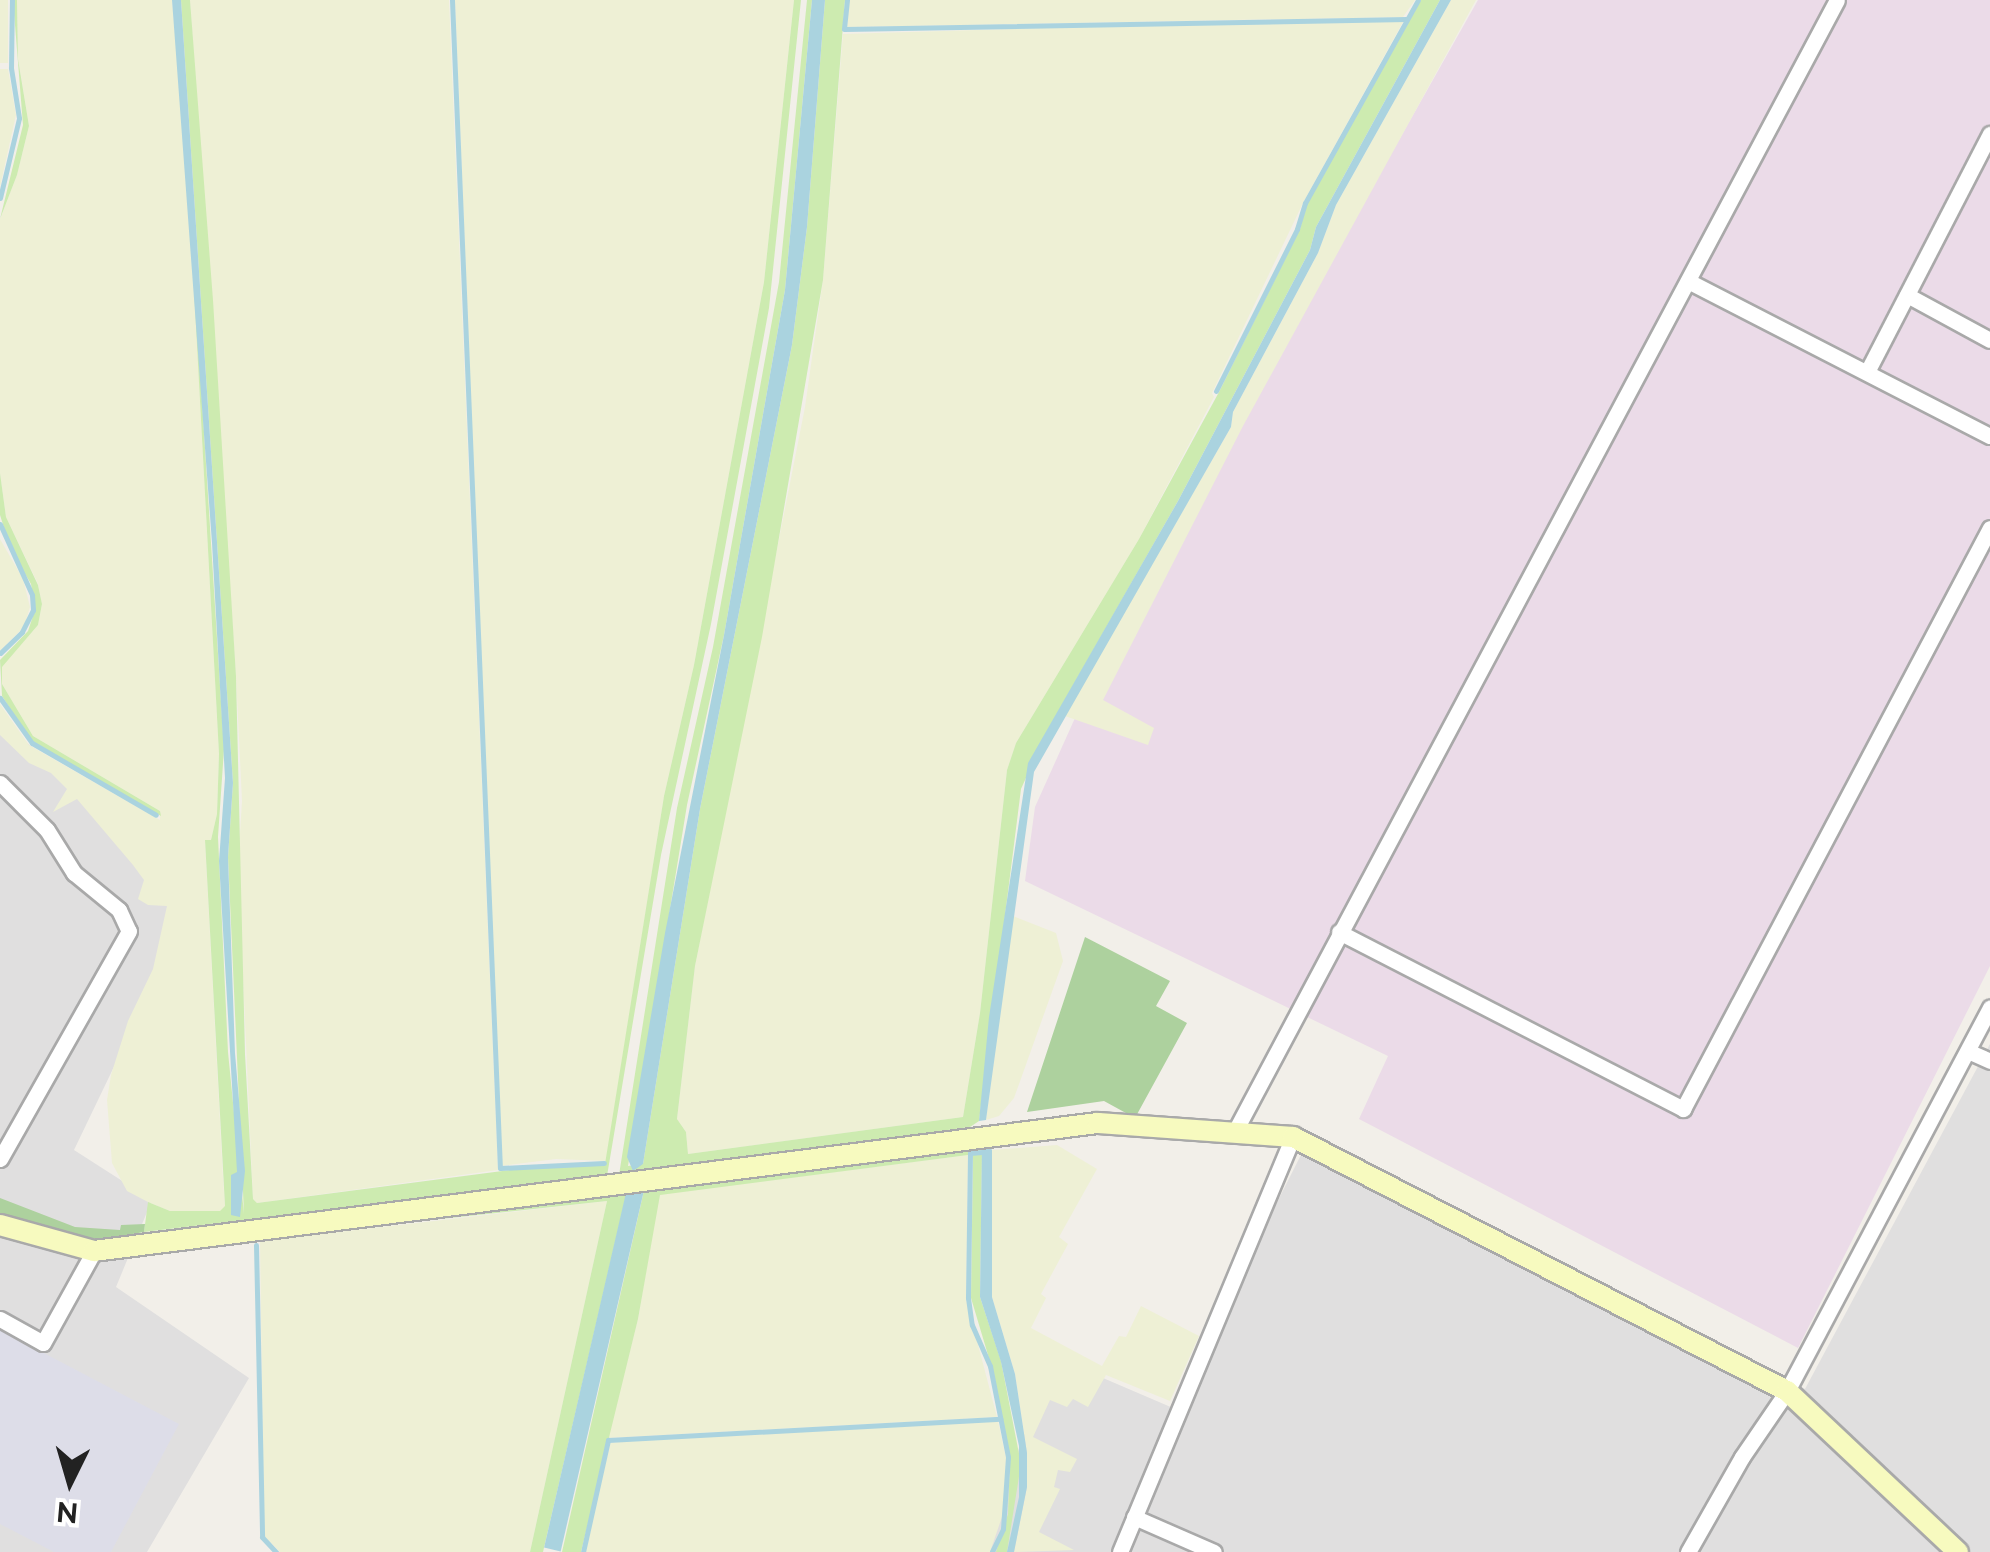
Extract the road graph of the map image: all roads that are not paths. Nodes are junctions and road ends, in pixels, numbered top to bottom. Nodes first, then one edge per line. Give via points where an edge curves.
1 (1837, 0) edge
2 (1990, 134) edge
3 (1688, 281) junction
4 (1906, 296) junction
5 (1990, 340) edge
6 (1867, 372) junction
7 (1990, 436) edge
8 (1990, 528) edge
9 (0, 784) edge
10 (1339, 932) junction
11 (1990, 1008) edge
12 (1970, 1052) junction
13 (1990, 1061) edge
14 (1234, 1133) junction
15 (1294, 1137) junction
16 (0, 1159) edge
17 (0, 1226) edge
18 (94, 1252) junction
19 (0, 1318) edge
20 (1787, 1391) junction
21 (1134, 1517) junction
22 (1120, 1552) edge
23 (1214, 1552) edge
24 (1688, 1552) edge
25 (1958, 1552) edge

1 - 3 street
2 - 4 street
3 - 6 street
3 - 10 street
4 - 5 street
4 - 6 street
6 - 7 street
8 - 10 street via 1682,1109
9 - 16 street via 47,830 74,873 119,910 129,931
10 - 14 street
11 - 12 street
12 - 13 street
12 - 20 street
14 - 15 street
14 - 18 street via 1098,1123
15 - 20 street
15 - 21 street
17 - 18 street
18 - 19 street via 43,1342
20 - 24 street
20 - 25 street
21 - 22 street
21 - 23 street

